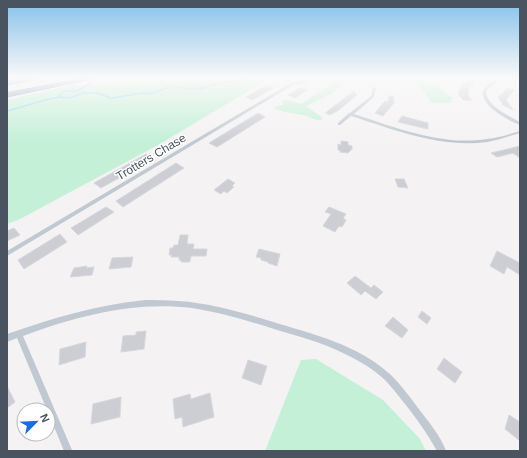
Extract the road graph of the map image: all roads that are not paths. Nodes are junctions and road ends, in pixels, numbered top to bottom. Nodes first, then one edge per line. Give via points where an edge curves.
1 (266, 99) edge
2 (369, 99) edge
3 (485, 99) edge
4 (350, 114) junction
5 (339, 124) dead end
6 (520, 124) edge
7 (520, 132) edge
8 (7, 254) edge
9 (19, 334) junction
10 (7, 338) edge
11 (68, 450) dead end
12 (442, 451) edge

1 - 8 street, Trotters Chase
2 - 4 street
3 - 6 street
4 - 5 street
4 - 7 street via 419,136 445,141 483,142
9 - 10 street
9 - 11 street
9 - 12 street via 67,318 122,306 165,303 192,305 235,314 332,345 367,362 386,376 401,393

